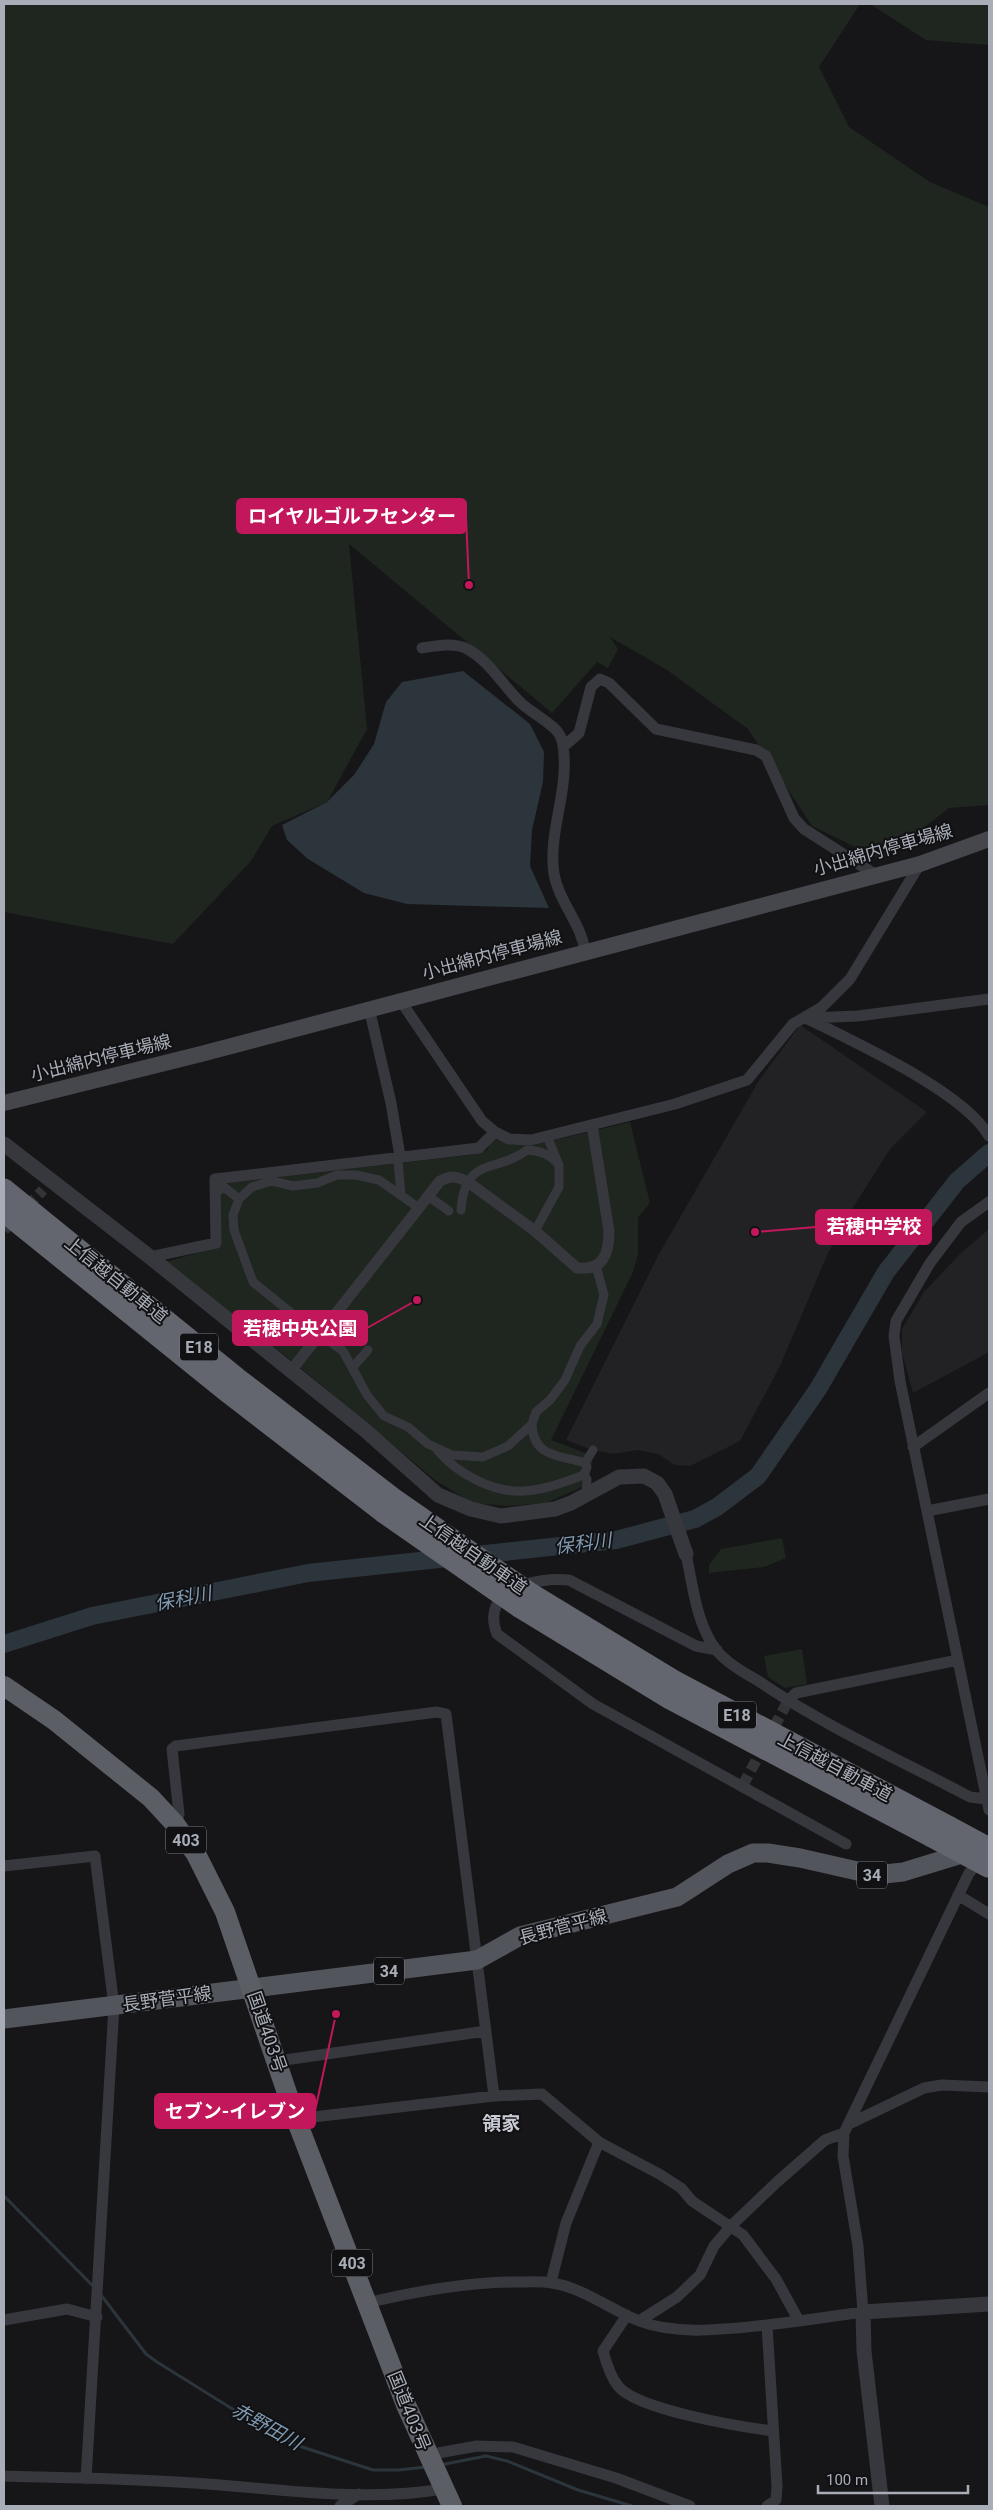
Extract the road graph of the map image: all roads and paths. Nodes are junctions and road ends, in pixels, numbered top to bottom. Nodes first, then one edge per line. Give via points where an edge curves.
1 (422, 648) dead end
2 (563, 747) junction
3 (989, 839) edge
4 (920, 864) junction
5 (876, 875) junction
6 (585, 951) junction
7 (989, 999) edge
8 (400, 1000) junction
9 (369, 1008) junction
10 (806, 1018) junction
11 (4, 1103) edge
12 (592, 1125) junction
13 (494, 1132) junction
14 (988, 1133) edge
15 (547, 1136) junction
16 (4, 1144) edge
17 (399, 1159) junction
18 (559, 1165) junction
19 (468, 1182) junction
20 (223, 1186) junction
21 (4, 1189) edge
22 (401, 1195) junction
23 (428, 1196) junction
24 (240, 1199) junction
25 (989, 1202) edge
26 (419, 1208) junction
27 (461, 1210) dead end
28 (449, 1211) dead end
29 (4, 1212) edge
30 (535, 1231) junction
31 (150, 1257) junction
32 (596, 1266) junction
33 (295, 1316) dead end
34 (321, 1335) junction
35 (368, 1350) dead end
36 (353, 1367) junction
37 (290, 1372) junction
38 (989, 1393) edge
39 (532, 1424) junction
40 (913, 1446) junction
41 (435, 1447) junction
42 (593, 1450) dead end
43 (585, 1463) junction
44 (584, 1475) junction
45 (586, 1495) junction
46 (989, 1500) edge
47 (391, 1507) junction
48 (926, 1511) junction
49 (686, 1554) joint
50 (524, 1600) junction
51 (717, 1650) junction
52 (958, 1660) junction
53 (4, 1686) edge
54 (788, 1701) junction
55 (988, 1804) edge
56 (174, 1824) junction
57 (846, 1844) dead end
58 (989, 1856) edge
59 (4, 1866) edge
60 (958, 1895) junction
61 (989, 1914) edge
62 (477, 1960) junction
63 (252, 1987) junction
64 (114, 2006) junction
65 (4, 2019) edge
66 (486, 2031) junction
67 (278, 2061) junction
68 (989, 2087) edge
69 (494, 2096) junction
70 (296, 2119) junction
71 (846, 2129) junction
72 (599, 2142) junction
73 (731, 2226) junction
74 (551, 2282) junction
75 (367, 2303) junction
76 (989, 2304) edge
77 (863, 2312) junction
78 (627, 2315) junction
79 (97, 2316) junction
80 (4, 2320) edge
81 (639, 2321) junction
82 (799, 2321) junction
83 (767, 2326) junction
84 (773, 2431) junction
85 (4, 2476) edge
86 (438, 2478) edge
87 (86, 2479) junction
88 (359, 2494) junction
89 (340, 2506) edge
90 (690, 2506) edge
91 (767, 2506) edge
92 (882, 2506) edge

1 - 2 street via 452,645 476,654 520,703 556,731
2 - 5 street via 579,733 591,687 600,679 609,683 656,729 756,750 766,756 794,818 804,829
2 - 6 street via 565,758 554,848 554,875 583,937
3 - 4 main road, 小出綿内停車場線
4 - 5 main road, 小出綿内停車場線
4 - 10 street via 850,979 841,991
5 - 6 main road, 小出綿内停車場線
6 - 8 main road, 小出綿内停車場線
7 - 10 street via 858,1016
8 - 9 main road, 小出綿内停車場線
8 - 13 street via 469,1104
9 - 11 main road, 小出綿内停車場線
9 - 17 street
10 - 12 street via 793,1024 747,1080 675,1104
10 - 14 street via 938,1090 967,1109
12 - 15 street
12 - 32 street via 609,1231 609,1249
13 - 15 street via 524,1140
13 - 17 street via 479,1148
15 - 18 street
16 - 31 street via 47,1186
17 - 20 street
17 - 22 street
18 - 19 street via 541,1151 526,1150 522,1155 486,1166 473,1174
18 - 30 street via 559,1187
19 - 23 street via 456,1176 447,1177
19 - 27 street
19 - 30 street
20 - 24 street
20 - 31 street via 216,1243
21 - 47 highway, 上信越自動車道 / E18
22 - 24 street via 378,1180 356,1174 337,1175 293,1186 272,1181 252,1188
22 - 26 street
23 - 26 street
23 - 28 street
24 - 33 street via 234,1215 234,1230 253,1282
25 - 40 street via 960,1222 930,1263 896,1321 894,1336 900,1381
26 - 34 street
29 - 47 highway, 上信越自動車道 / E18 via 248,1409
30 - 32 street via 577,1268
31 - 37 street
32 - 39 street via 604,1294 597,1324 580,1346 565,1380 536,1412
34 - 36 street via 343,1351
34 - 37 street
35 - 36 street
36 - 41 street via 366,1395 384,1416 408,1427
37 - 45 street via 366,1431 438,1495 452,1503 502,1516 555,1509
38 - 40 street
39 - 41 street via 508,1446 483,1457 452,1455
39 - 43 street via 532,1439 543,1452
40 - 48 street
41 - 44 street via 448,1462 486,1485 523,1491 552,1486
42 - 43 street
43 - 44 street
44 - 45 street via 587,1479
45 - 49 street via 619,1477 644,1476 656,1483 665,1494
46 - 48 street
47 - 50 highway, 上信越自動車道 / E18, bridge
48 - 52 street
49 - 51 street via 698,1612
50 - 58 highway, 上信越自動車道 / E18, bridge via 950,1827
50 - 58 highway, 上信越自動車道 / E18, bridge via 615,1667 687,1708 930,1836
51 - 54 street via 726,1660
51 - 57 street via 696,1646 569,1580 527,1582 510,1591 493,1612 497,1634 593,1704
52 - 54 street via 796,1693
52 - 55 street
53 - 56 highway, 国道403号 / 403 via 109,1762 151,1798
54 - 55 street
56 - 62 street via 179,1814 172,1749 176,1746 437,1712 446,1714
56 - 63 highway, 国道403号 / 403 via 196,1854 225,1912
58 - 60 street via 969,1873
58 - 62 main road, 長野菅平線 / 34 via 875,1875 800,1858 753,1853 728,1864 678,1897 520,1936
59 - 64 street via 95,1856
60 - 61 street
60 - 71 street
62 - 63 main road, 長野菅平線 / 34
62 - 66 street
63 - 64 main road, 長野菅平線 / 34
63 - 67 highway, 国道403号 / 403
64 - 65 main road, 長野菅平線 / 34
64 - 79 street via 95,2297
66 - 67 street
66 - 69 street
67 - 70 highway, 国道403号 / 403
68 - 71 street via 942,2085 924,2088
69 - 70 street
69 - 72 street via 542,2094
70 - 75 highway, 国道403号 / 403
71 - 73 street via 825,2140
71 - 77 street via 843,2156 858,2246
72 - 73 street via 661,2175 681,2188 692,2201
72 - 74 street via 566,2223
73 - 81 street via 714,2246 700,2275 677,2297
73 - 82 street via 758,2252
74 - 75 street via 448,2286
74 - 78 street via 571,2287
75 - 86 highway, 国道403号 / 403
76 - 77 street
77 - 82 street
77 - 92 street via 864,2351
78 - 81 street
78 - 84 street via 602,2350 619,2387 650,2404 729,2426
79 - 80 street via 68,2309
79 - 87 street
81 - 83 street via 660,2327 705,2331
82 - 83 street
83 - 84 street
84 - 91 street via 776,2500
85 - 87 street
86 - 88 street via 411,2495
86 - 90 street via 477,2446 513,2447 616,2478
87 - 88 street
88 - 89 street

